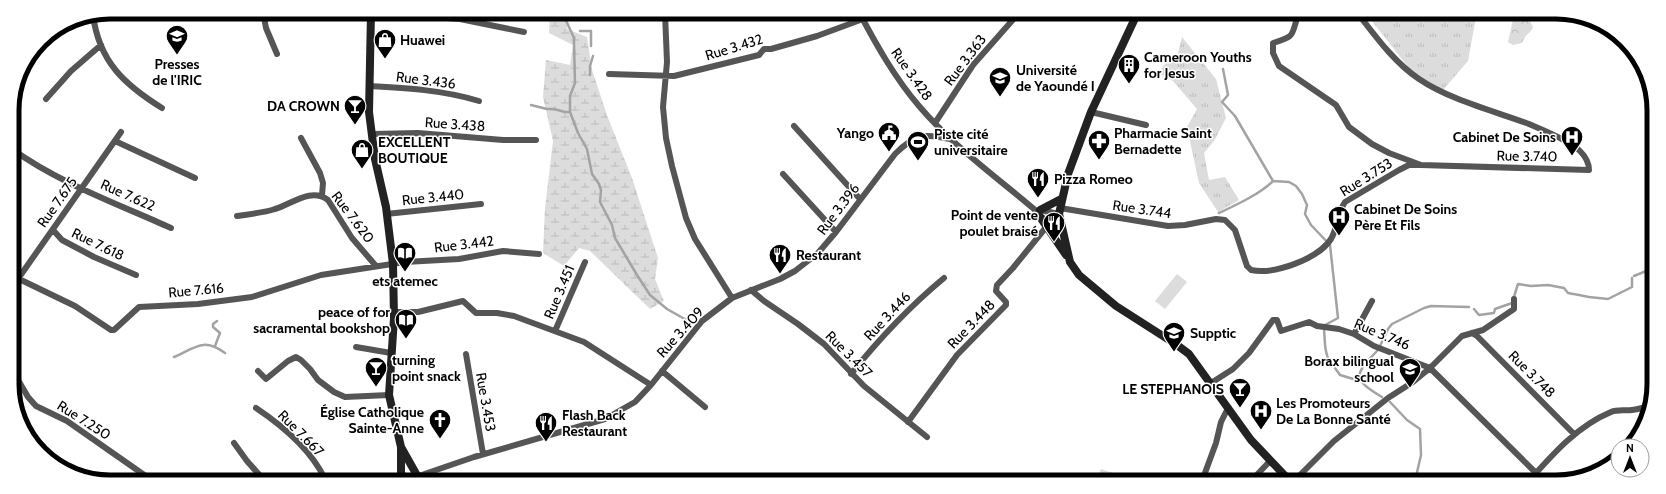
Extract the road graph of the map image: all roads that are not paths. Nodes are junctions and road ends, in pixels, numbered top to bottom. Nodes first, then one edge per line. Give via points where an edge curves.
1 (264, 19) edge
2 (371, 19) edge
3 (450, 19) edge
4 (665, 19) edge
5 (857, 19) edge
6 (863, 19) edge
7 (1014, 19) edge
8 (1135, 19) edge
9 (1297, 19) edge
10 (1362, 19) edge
11 (94, 21) edge
12 (524, 32) dead end
13 (101, 45) junction
14 (278, 54) dead end
15 (609, 74) dead end
16 (666, 77) junction
17 (369, 86) junction
18 (46, 99) dead end
19 (479, 101) dead end
20 (162, 108) dead end
21 (1091, 112) junction
22 (935, 123) junction
23 (1146, 125) dead end
24 (794, 126) dead end
25 (121, 132) dead end
26 (372, 134) junction
27 (301, 138) dead end
28 (536, 140) dead end
29 (954, 140) junction
30 (115, 141) junction
31 (19, 154) edge
32 (1421, 164) junction
33 (783, 174) dead end
34 (195, 178) dead end
35 (82, 188) junction
36 (322, 195) junction
37 (860, 199) junction
38 (1061, 199) junction
39 (481, 204) dead end
40 (1037, 211) junction
41 (1059, 211) junction
42 (386, 214) junction
43 (237, 216) dead end
44 (1061, 224) junction
45 (1046, 226) junction
46 (171, 228) dead end
47 (53, 230) junction
48 (836, 232) junction
49 (1326, 245) joint
50 (539, 254) dead end
51 (585, 262) dead end
52 (1070, 262) junction
53 (393, 264) junction
54 (376, 266) junction
55 (136, 275) dead end
56 (944, 278) dead end
57 (19, 279) joint
58 (752, 290) junction
59 (732, 298) junction
60 (1514, 299) dead end
61 (1372, 301) dead end
62 (394, 312) junction
63 (555, 331) junction
64 (1472, 333) junction
65 (1354, 334) junction
66 (356, 347) dead end
67 (391, 353) junction
68 (466, 354) dead end
69 (1430, 368) junction
70 (258, 371) dead end
71 (662, 371) junction
72 (851, 374) junction
73 (19, 381) edge
74 (1211, 383) junction
75 (651, 385) junction
76 (389, 394) junction
77 (705, 407) dead end
78 (256, 408) dead end
79 (1228, 408) junction
80 (1644, 408) edge
81 (908, 422) junction
82 (1574, 434) junction
83 (927, 437) dead end
84 (234, 443) dead end
85 (401, 447) junction
86 (483, 454) junction
87 (1270, 460) junction
88 (144, 475) edge
89 (259, 475) edge
90 (323, 475) edge
91 (401, 475) edge
92 (414, 475) edge
93 (424, 475) edge
94 (1204, 475) edge
95 (1256, 475) edge
96 (1284, 475) edge
97 (1300, 475) edge
98 (1529, 475) edge
99 (1537, 475) edge

1 - 14 street
2 - 17 main road
3 - 12 street
4 - 16 street
5 - 16 street, Rue 3.432 via 817,36 764,49 759,55
6 - 22 street, Rue 3.428 via 896,76
7 - 22 street, Rue 3.363 via 973,65
8 - 21 main road
9 - 32 street, Rue 3.740 via 1289,38 1272,45 1279,66 1336,105 1349,127 1372,144
10 - 32 street, Rue 3.740 via 1405,68 1419,80 1464,101 1549,132 1580,150 1587,160 1588,170
11 - 13 street
13 - 18 street via 71,71
13 - 20 street via 109,61 126,83
15 - 16 street, Rue 3.432
16 - 59 street via 663,107 666,138 686,218 699,245
17 - 19 street, Rue 3.436 via 444,92
17 - 26 main road
21 - 23 street
21 - 38 main road
22 - 29 street, Rue 3.428
24 - 37 street
25 - 30 street, Rue 7.675
26 - 28 street, Rue 3.438 via 418,133 502,140
26 - 42 main road
27 - 36 street via 320,173 324,184
29 - 37 street, Rue 3.396 via 928,135 905,144 894,154
29 - 40 street, Rue 3.428
30 - 34 street
30 - 35 street, Rue 7.675
31 - 35 street, Rue 7.622
32 - 49 street, Rue 3.753 via 1409,165 1345,202 1335,231
33 - 48 street
35 - 46 street, Rue 7.622
35 - 47 street, Rue 7.675
36 - 43 street, Rue 7.620 via 315,194 276,209
36 - 54 street, Rue 7.620 via 328,200 352,238
37 - 48 street, Rue 3.396
38 - 40 main road
38 - 41 main road
39 - 42 street, Rue 3.440
40 - 41 street
40 - 44 street via 1047,221
40 - 45 main road
41 - 44 main road
41 - 49 street, Rue 3.744 via 1168,226 1225,220 1235,230 1247,266 1256,271 1297,263
42 - 53 main road
44 - 52 main road
45 - 52 main road
45 - 81 street, Rue 3.448 via 1018,263 997,285 996,291 1006,305 957,355
47 - 55 street, Rue 7.618 via 62,240
47 - 57 street, Rue 7.675
48 - 58 street, Rue 3.396 via 818,253 795,271
50 - 53 street, Rue 3.442 via 503,252 458,259
51 - 63 street, Rue 3.451
52 - 74 main road via 1079,275 1116,306 1189,354
53 - 54 street, Rue 7.616
53 - 62 main road
54 - 57 street, Rue 7.616 via 321,275 252,297 198,304 139,307 114,330 75,306
56 - 72 street, Rue 3.446 via 914,303
58 - 59 street, Rue 3.396
58 - 72 street, Rue 3.457 via 764,302 824,344
59 - 71 street, Rue 3.409 via 702,321
60 - 64 street via 1514,309 1482,330
61 - 65 street
62 - 63 street via 418,312 463,301 476,313 514,316
62 - 67 main road
63 - 75 street via 589,344
64 - 69 street via 1462,336
64 - 82 street, Rue 3.748
65 - 69 street, Rue 3.746 via 1374,346
65 - 74 street, Rue 3.746 via 1309,322 1281,331 1277,320 1273,320 1249,353 1233,369
66 - 67 street
67 - 76 main road
68 - 86 street, Rue 3.453
69 - 97 street via 1334,441
69 - 98 street, Rue 3.746
70 - 76 street via 266,379 296,357 318,380 345,397
71 - 75 street, Rue 3.409
71 - 77 street
72 - 81 street, Rue 3.457
73 - 88 street, Rue 7.250 via 36,406 79,429
74 - 79 main road
75 - 86 street, Rue 3.409 via 635,402 605,419
76 - 85 main road
78 - 90 street, Rue 7.667 via 301,446 315,461
79 - 87 main road via 1251,440
79 - 94 street
80 - 82 street via 1611,412
81 - 83 street, Rue 3.457
82 - 99 street
84 - 89 street
85 - 91 main road
85 - 92 main road
86 - 93 street, Rue 3.409
87 - 95 street
87 - 96 main road

